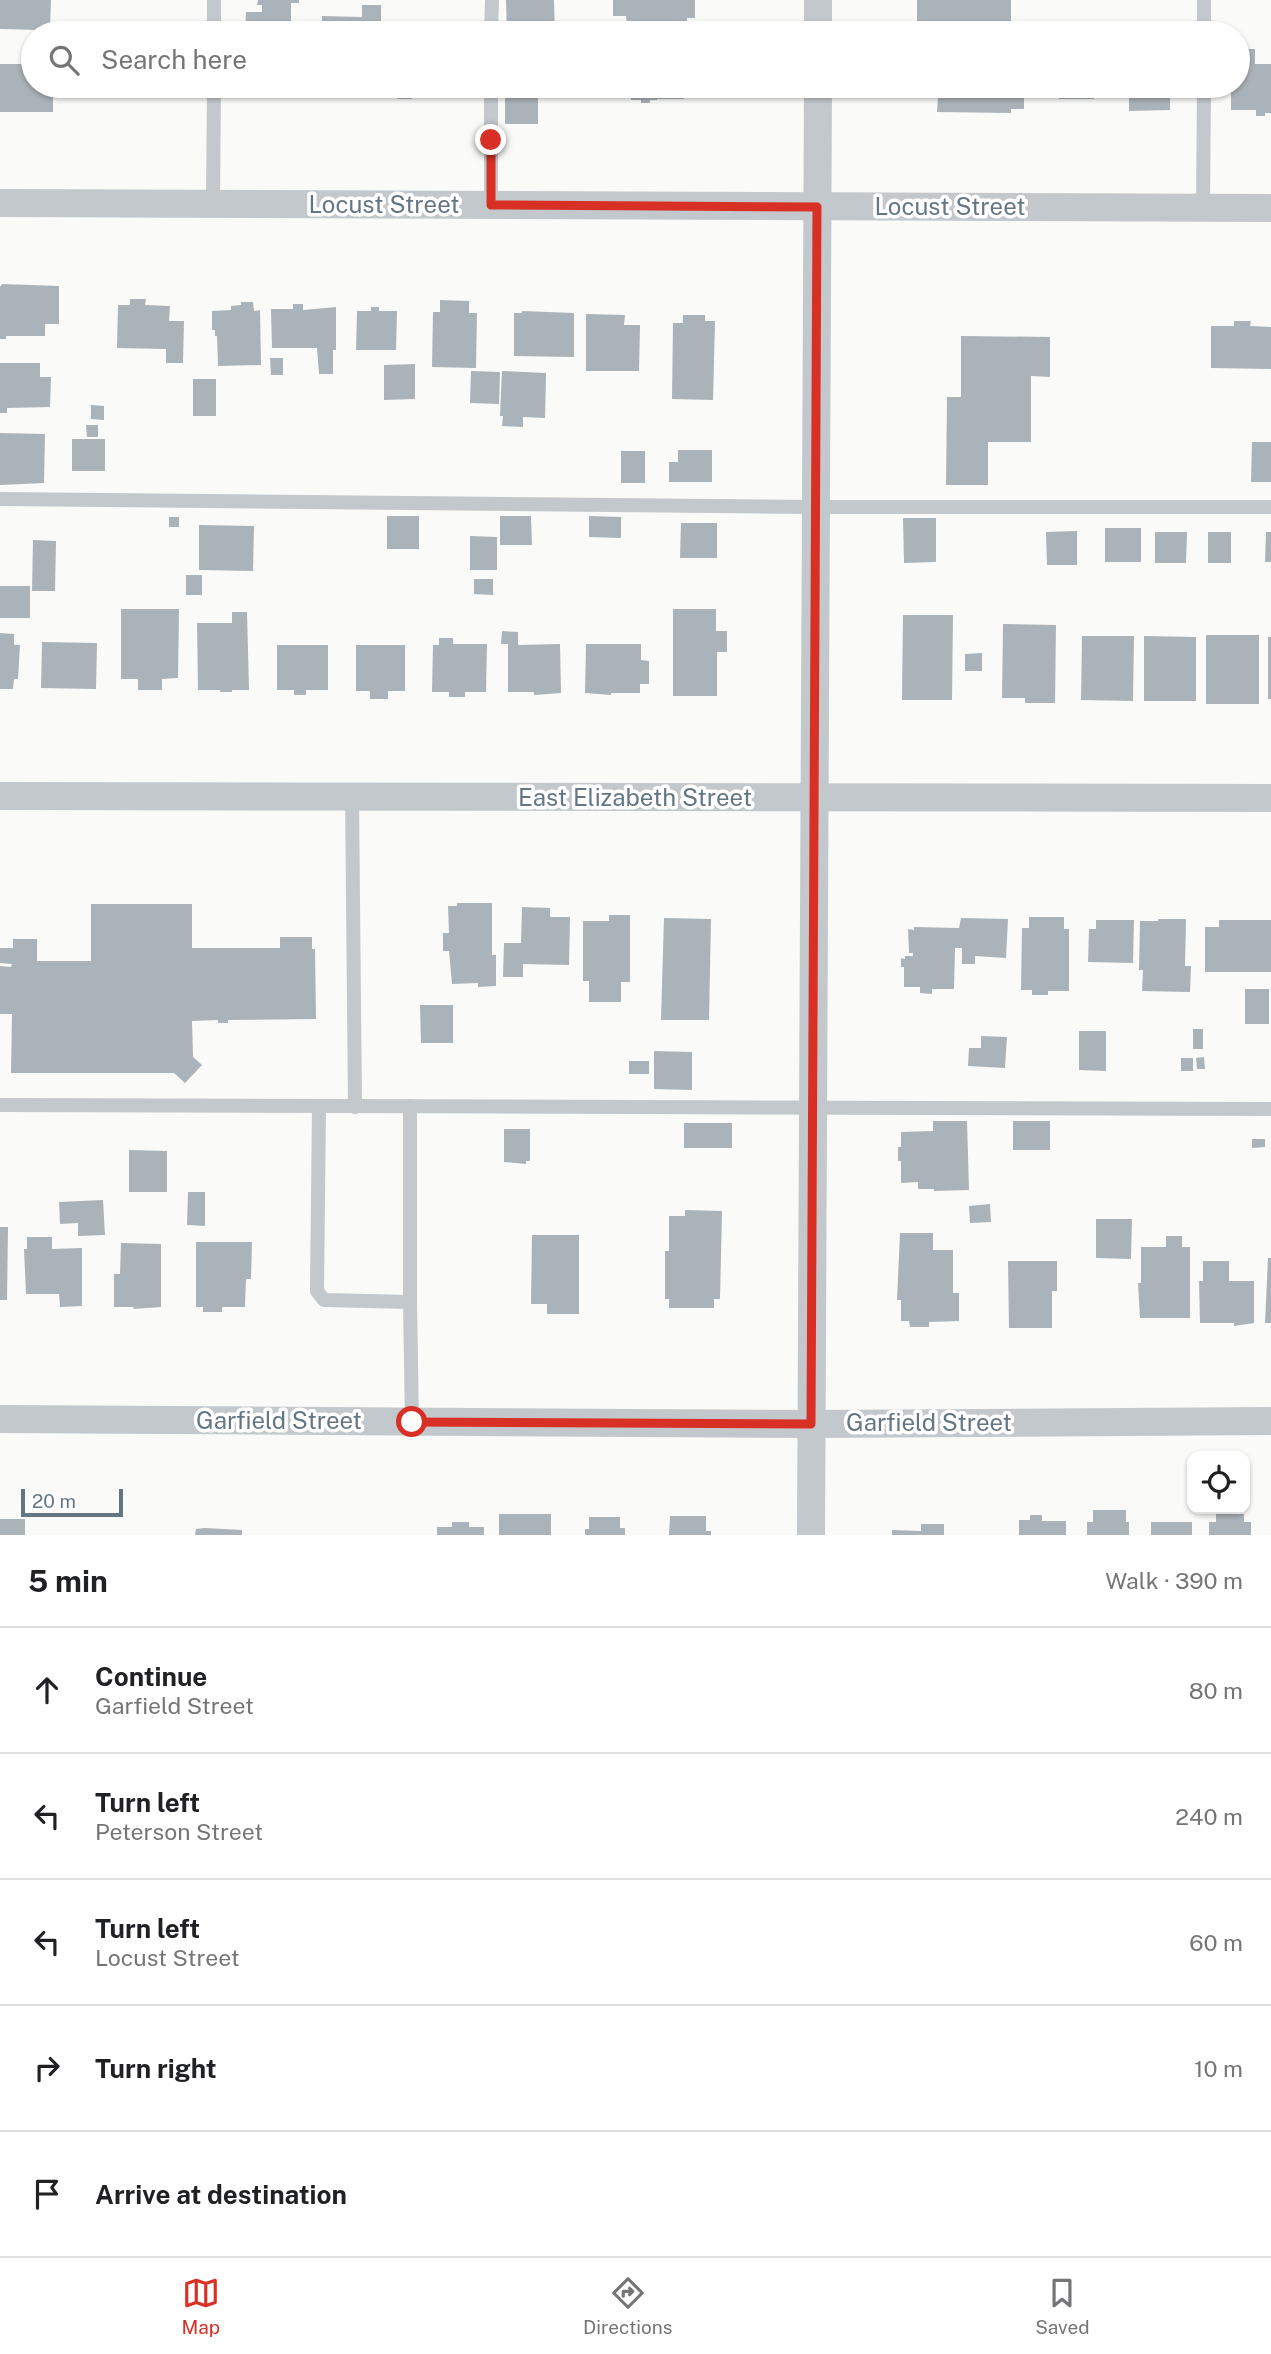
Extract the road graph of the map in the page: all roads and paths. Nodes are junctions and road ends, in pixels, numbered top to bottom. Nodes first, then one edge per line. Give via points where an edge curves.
1 (214, 0) edge
2 (492, 0) edge
3 (818, 0) edge
4 (1204, 0) edge
5 (214, 21) edge
6 (491, 21) edge
7 (818, 21) edge
8 (1204, 21) edge
9 (214, 98) edge
10 (491, 98) edge
11 (818, 98) edge
12 (1204, 98) edge
13 (0, 203) edge
14 (213, 204) junction
15 (491, 205) junction
16 (817, 207) junction
17 (1203, 208) junction
18 (1271, 208) edge
19 (0, 499) edge
20 (816, 507) junction
21 (1271, 507) edge
22 (0, 796) edge
23 (352, 796) junction
24 (815, 798) junction
25 (1271, 798) edge
26 (0, 1105) edge
27 (410, 1106) junction
28 (319, 1107) junction
29 (355, 1107) junction
30 (813, 1109) junction
31 (1271, 1109) edge
32 (410, 1302) junction
33 (0, 1419) edge
34 (1271, 1421) edge
35 (412, 1422) junction
36 (811, 1424) junction
37 (811, 1535) edge

1 - 5 lane
2 - 6 lane
3 - 7 street
4 - 8 lane
9 - 14 lane
10 - 15 lane
11 - 16 street
12 - 17 lane
13 - 14 street, Locust Street
14 - 15 street, Locust Street
15 - 16 street, Locust Street
16 - 17 street, Locust Street
16 - 20 street
17 - 18 street, Locust Street
19 - 20 lane
20 - 21 lane
20 - 24 street
22 - 23 street, East Elizabeth Street
23 - 24 street, East Elizabeth Street
23 - 29 lane
24 - 25 street, East Elizabeth Street
24 - 30 street
26 - 28 lane
27 - 29 lane
27 - 30 lane
27 - 32 lane
28 - 29 lane
28 - 32 lane via 317,1291 324,1300
30 - 31 lane
30 - 36 street
32 - 35 lane
33 - 35 street, Garfield Street
34 - 36 street, Garfield Street
35 - 36 street, Garfield Street
36 - 37 street

